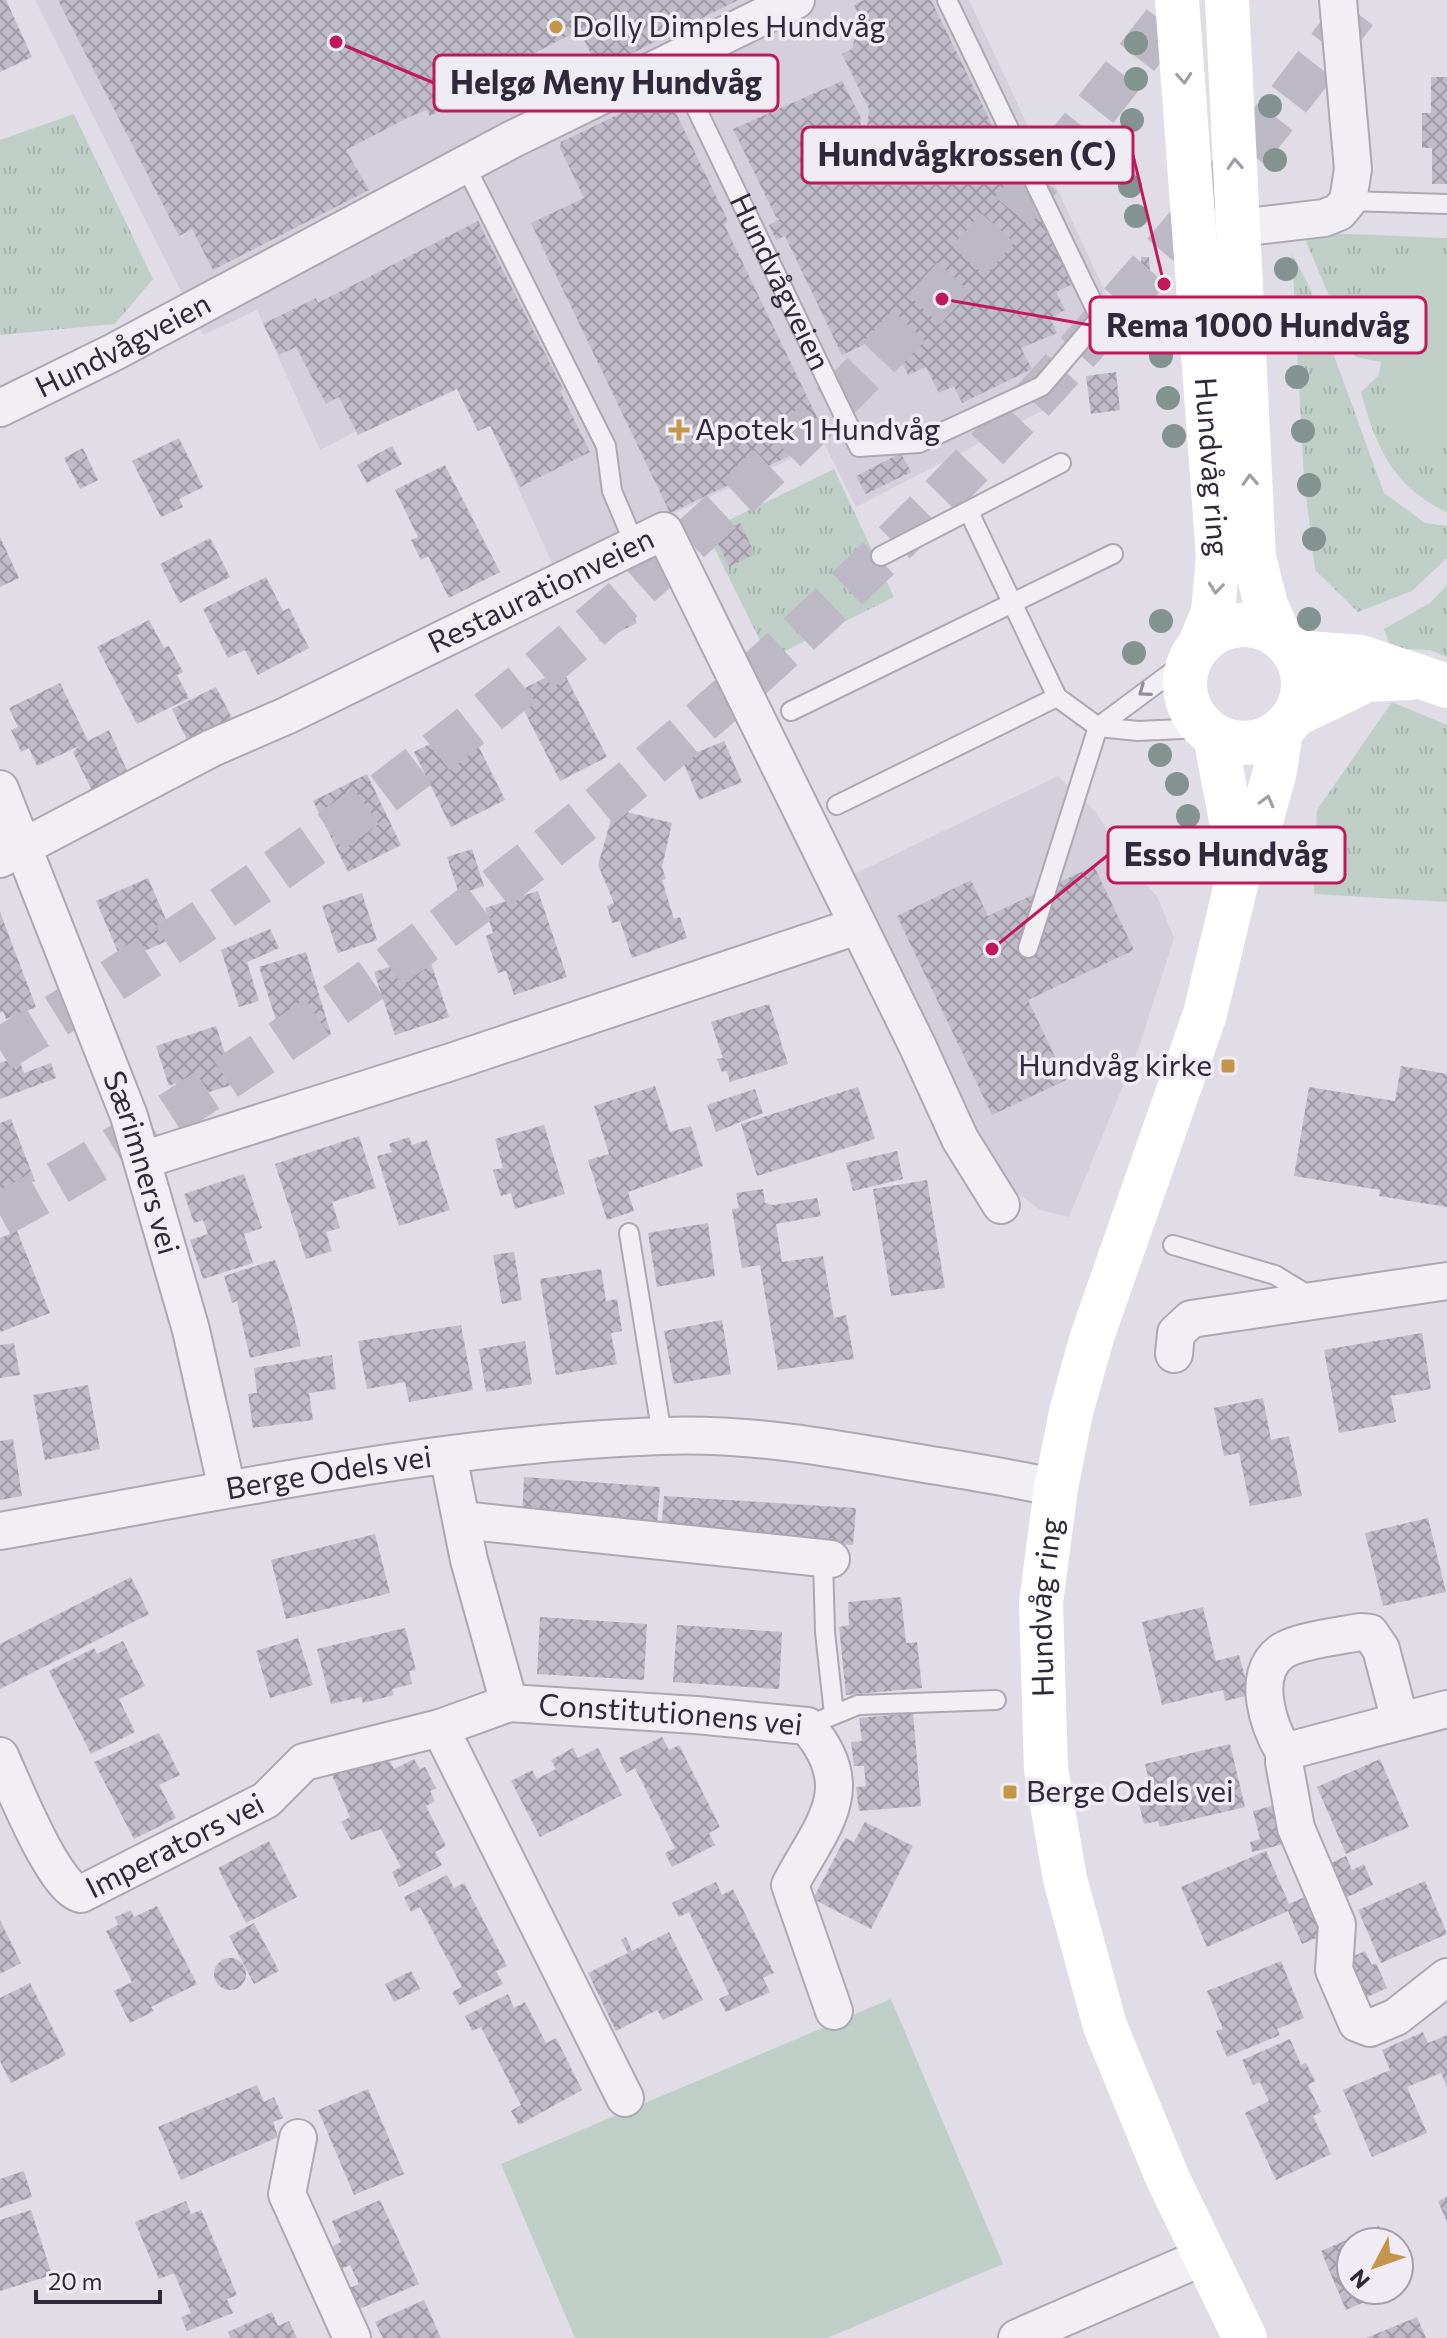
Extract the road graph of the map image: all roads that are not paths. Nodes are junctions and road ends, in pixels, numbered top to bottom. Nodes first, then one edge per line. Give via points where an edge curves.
1 (796, 0) edge
2 (947, 0) edge
3 (1177, 0) edge
4 (1227, 0) edge
5 (1338, 0) edge
6 (674, 62) junction
7 (465, 165) junction
8 (1348, 201) junction
9 (1447, 204) edge
10 (1238, 228) junction
11 (0, 408) edge
12 (1061, 463) dead end
13 (969, 512) junction
14 (634, 543) junction
15 (1113, 554) dead end
16 (881, 556) dead end
17 (1010, 603) junction
18 (1287, 645) junction
19 (1195, 651) junction
20 (1437, 682) edge
21 (1057, 697) junction
22 (791, 711) dead end
23 (1288, 723) junction
24 (1098, 727) junction
25 (1210, 732) junction
26 (0, 789) edge
27 (837, 805) dead end
28 (13, 853) edge
29 (1240, 868) junction
30 (857, 926) junction
31 (1028, 948) dead end
32 (143, 1160) junction
33 (1001, 1205) dead end
34 (629, 1233) dead end
35 (1173, 1245) dead end
36 (1447, 1281) edge
37 (1318, 1302) junction
38 (1174, 1354) dead end
39 (662, 1435) junction
40 (448, 1455) junction
41 (1056, 1488) junction
42 (227, 1489) junction
43 (462, 1520) junction
44 (0, 1531) edge
45 (827, 1559) joint
46 (996, 1700) dead end
47 (509, 1703) junction
48 (1447, 1709) edge
49 (820, 1720) junction
50 (1400, 1721) junction
51 (440, 1728) junction
52 (1284, 1752) junction
53 (0, 1756) edge
54 (284, 1782) joint
55 (1447, 1977) edge
56 (834, 2011) dead end
57 (625, 2098) dead end
58 (298, 2138) dead end
59 (1205, 2256) junction
60 (352, 2338) edge
61 (1017, 2338) edge
62 (1245, 2338) edge

1 - 6 street, Hundvågveien
2 - 6 lane, Hundvågveien via 1100,318 1042,386 919,443 859,447
3 -> 19 main road, Hundvåg ring via 1218,557 1213,612
10 -> 4 main road, Hundvåg ring
5 - 8 street via 1354,184
6 - 7 street, Hundvågveien
7 - 11 street, Hundvågveien
7 - 14 lane via 606,446 612,491
8 - 9 lane
8 - 10 street via 1324,218
18 -> 10 main road, Hundvåg ring via 1266,605 1254,557
12 - 13 lane
13 - 16 lane
13 - 17 lane
14 - 28 street, Restaurationveien via 212,748
14 - 30 street, Restaurationveien via 664,531
15 - 17 lane
17 - 21 lane
17 - 22 lane
18 - 19 main road via 1246,625 1213,633
18 - 20 main road via 1361,657
18 - 23 main road via 1303,684
19 -> 24 lane
19 - 25 main road via 1185,690 1188,706
20 - 23 main road via 1367,680
21 - 24 lane
21 - 27 lane
23 - 25 main road via 1247,744
29 -> 23 main road, Hundvåg ring via 1260,825
24 - 25 lane
24 - 31 lane
25 - 29 main road, Hundvåg ring
26 - 28 street, Særimners vei
28 - 32 street, Særimners vei
29 - 41 main road, Hundvåg ring via 1205,1014 1092,1337
30 - 32 street
30 - 33 street, Restaurationveien via 960,1139
32 - 42 street, Særimners vei via 191,1330
34 - 39 lane
35 - 37 lane via 1275,1275
36 - 37 street
37 - 38 street via 1191,1319 1176,1333
39 - 40 street, Berge Odels vei
39 - 41 street, Berge Odels vei via 836,1448
40 - 42 street, Berge Odels vei
40 - 43 street, Constitutionens vei
41 - 59 main road, Hundvåg ring via 1041,1603 1046,1769 1065,1879 1105,2026
42 - 44 street, Berge Odels vei
43 - 45 street
43 - 47 street, Constitutionens vei
45 - 49 lane
46 - 49 lane via 858,1705
47 - 49 street, Constitutionens vei
47 - 51 street, Constitutionens vei
48 - 50 street
49 - 56 street, Constitutionens vei via 831,1765 833,1807 790,1885
50 - 52 street
50 - 52 street via 1381,1649 1370,1633 1292,1648 1274,1659 1266,1684 1267,1716
51 - 54 street, Constitutionens vei via 304,1762
51 - 57 street
52 - 55 street via 1296,1828 1337,1924 1334,1970 1357,2023 1370,2028 1396,2017
53 - 54 street, Imperators vei via 51,1863 66,1887 81,1894 239,1815
58 - 60 street via 287,2194
59 - 61 street
59 - 62 main road, Hundvåg ring

